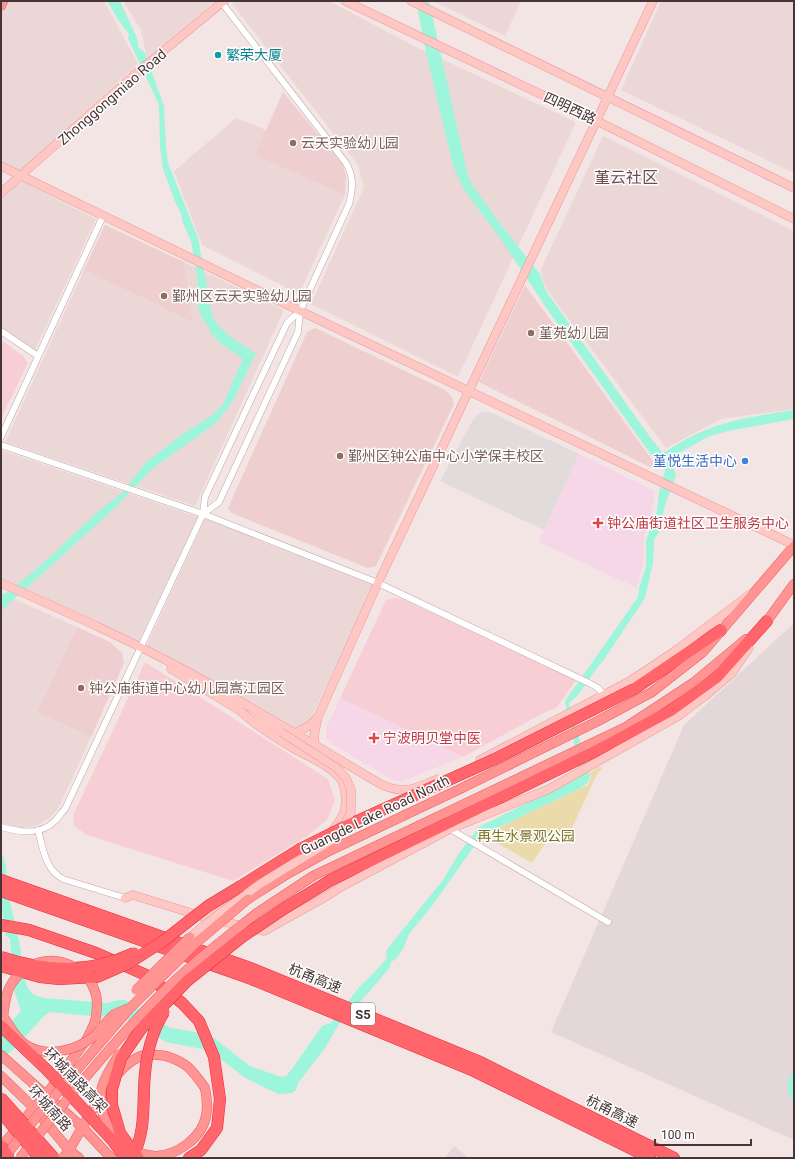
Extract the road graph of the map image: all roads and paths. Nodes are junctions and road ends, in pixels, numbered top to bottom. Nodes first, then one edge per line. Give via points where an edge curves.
1 (3, 1) edge
2 (345, 1) edge
3 (412, 1) edge
4 (653, 1) edge
5 (223, 2) edge
6 (1, 6) edge
7 (608, 98) junction
8 (597, 121) junction
9 (1, 166) edge
10 (21, 176) junction
11 (794, 188) edge
12 (1, 193) edge
13 (103, 216) junction
14 (794, 219) edge
15 (300, 311) junction
16 (1, 331) edge
17 (38, 356) junction
18 (469, 390) junction
19 (1, 437) edge
20 (1, 445) edge
21 (203, 514) junction
22 (794, 545) edge
23 (378, 584) junction
24 (794, 584) edge
25 (1, 585) edge
26 (755, 590) junction
27 (767, 622) junction
28 (721, 630) junction
29 (139, 650) junction
30 (604, 695) junction
31 (238, 709) junction
32 (318, 717) junction
33 (295, 733) junction
34 (315, 745) junction
35 (1, 827) edge
36 (450, 829) junction
37 (38, 830) junction
38 (1, 880) edge
39 (1, 891) edge
40 (126, 898) joint
41 (42, 900) junction
42 (203, 917) junction
43 (608, 922) dead end
44 (1, 925) edge
45 (182, 926) junction
46 (190, 937) joint
47 (1, 957) edge
48 (1, 966) edge
49 (179, 990) junction
50 (158, 997) junction
51 (130, 1008) junction
52 (1, 1026) edge
53 (2, 1056) edge
54 (1, 1076) edge
55 (46, 1095) junction
56 (1, 1098) edge
57 (34, 1108) junction
58 (1, 1112) edge
59 (83, 1128) junction
60 (1, 1147) edge
61 (69, 1150) junction
62 (4, 1158) edge
63 (9, 1158) edge
64 (20, 1158) edge
65 (39, 1158) edge
66 (54, 1158) edge
67 (63, 1158) edge
68 (79, 1158) edge
69 (110, 1158) edge
70 (126, 1158) edge
71 (132, 1158) edge
72 (138, 1158) edge
73 (189, 1158) edge
74 (650, 1158) edge
75 (674, 1158) edge

1 - 6 main road
2 - 8 street, 四明西路
3 - 7 street, 四明西路
4 - 7 street
5 - 10 street, Zhonggongmiao Road via 134,76
5 - 15 street via 351,172 353,191 349,204
7 - 8 street
7 - 11 street, 四明西路
8 - 14 street, 四明西路
8 - 18 street
9 - 10 street
10 - 12 street, Zhonggongmiao Road
10 - 13 street
13 - 15 street
13 - 17 street
15 - 18 street
15 - 21 street via 287,323 205,497
15 - 21 street via 298,332 219,502
16 - 17 street
17 - 19 street
18 - 22 street
18 - 23 street
20 - 21 street
21 - 23 street
21 - 29 street
22 - 26 main road, Guangde Lake Road North
23 - 30 street via 575,676 598,688
23 - 32 street
24 - 27 main road, Guangde Lake Road North
25 - 29 street
25 - 29 street via 34,598
26 - 28 main road, Guangde Lake Road North
26 - 30 street via 675,651
27 - 36 street via 732,673 680,715 550,790
27 - 49 highway, bridge via 717,677 670,711 598,750 331,880 242,937
27 - 50 main road, Guangde Lake Road North, bridge via 693,683 626,727 313,876 257,913
28 - 45 highway, bridge via 634,689 495,759 300,849 208,906
28 - 51 main road, Guangde Lake Road North, bridge via 703,652 652,692 460,789 327,852 266,887 196,943
29 - 31 street
29 - 33 street via 189,673
29 - 37 street via 65,809 54,822
30 - 34 street via 460,771 407,791 394,790 382,785
31 - 42 street via 278,739 338,775 344,786 344,812 329,835
31 - 46 street, bridge via 282,732 337,768 351,789 351,812 340,835 260,884
32 - 33 street via 309,726
32 - 34 street via 314,735
33 - 34 street
35 - 37 street via 19,832
36 - 42 street via 340,887 264,931
36 - 43 street
37 - 40 street via 47,863 57,876
38 - 41 highway, 杭甬高速 / S5
39 - 41 highway, 杭甬高速 / S5
40 - 42 street via 133,895
41 - 74 highway, 杭甬高速 / S5 via 249,978 474,1071
41 - 75 highway, 杭甬高速 / S5 via 253,969 478,1061
44 - 73 highway, bridge via 29,930 96,953 146,975 182,1002 199,1021 214,1057 220,1099 217,1128 201,1150
45 - 47 highway, bridge via 143,949 95,966 43,968
45 - 48 highway, bridge via 129,963 97,977 40,977
46 - 51 main road, bridge via 136,990
49 - 71 highway, bridge via 157,1024 152,1038 145,1073 143,1128
49 - 72 highway, bridge via 141,1029 121,1058 112,1088 112,1105 120,1133
50 - 59 main road, bridge via 105,1077 101,1090 100,1109 115,1137 127,1149 141,1154 156,1156 175,1152 190,1142 201,1130 206,1118 205,1088 186,1065 162,1055 143,1055 126,1065 105,1090
50 - 64 main road, Guangde Lake Road North, bridge via 114,1045
51 - 55 main road, bridge via 114,1014 93,1037 75,1048 43,1052 26,1045 14,1034 3,1016 11,984 26,968 49,960 69,964 83,972 96,991 95,1022 87,1038
51 - 62 main road, Guangde Lake Road North, bridge
52 - 70 highway, 环城南路高架, bridge via 47,1070 114,1141
53 - 55 main road, 环城南路
54 - 57 main road, 环城南路
55 - 57 main road
55 - 59 main road, 环城南路
56 - 66 highway, bridge
57 - 60 main road
57 - 61 main road, 环城南路
58 - 65 highway, bridge
59 - 61 main road
59 - 69 main road, 环城南路
60 - 63 highway, bridge
61 - 67 main road
61 - 68 main road, 环城南路

